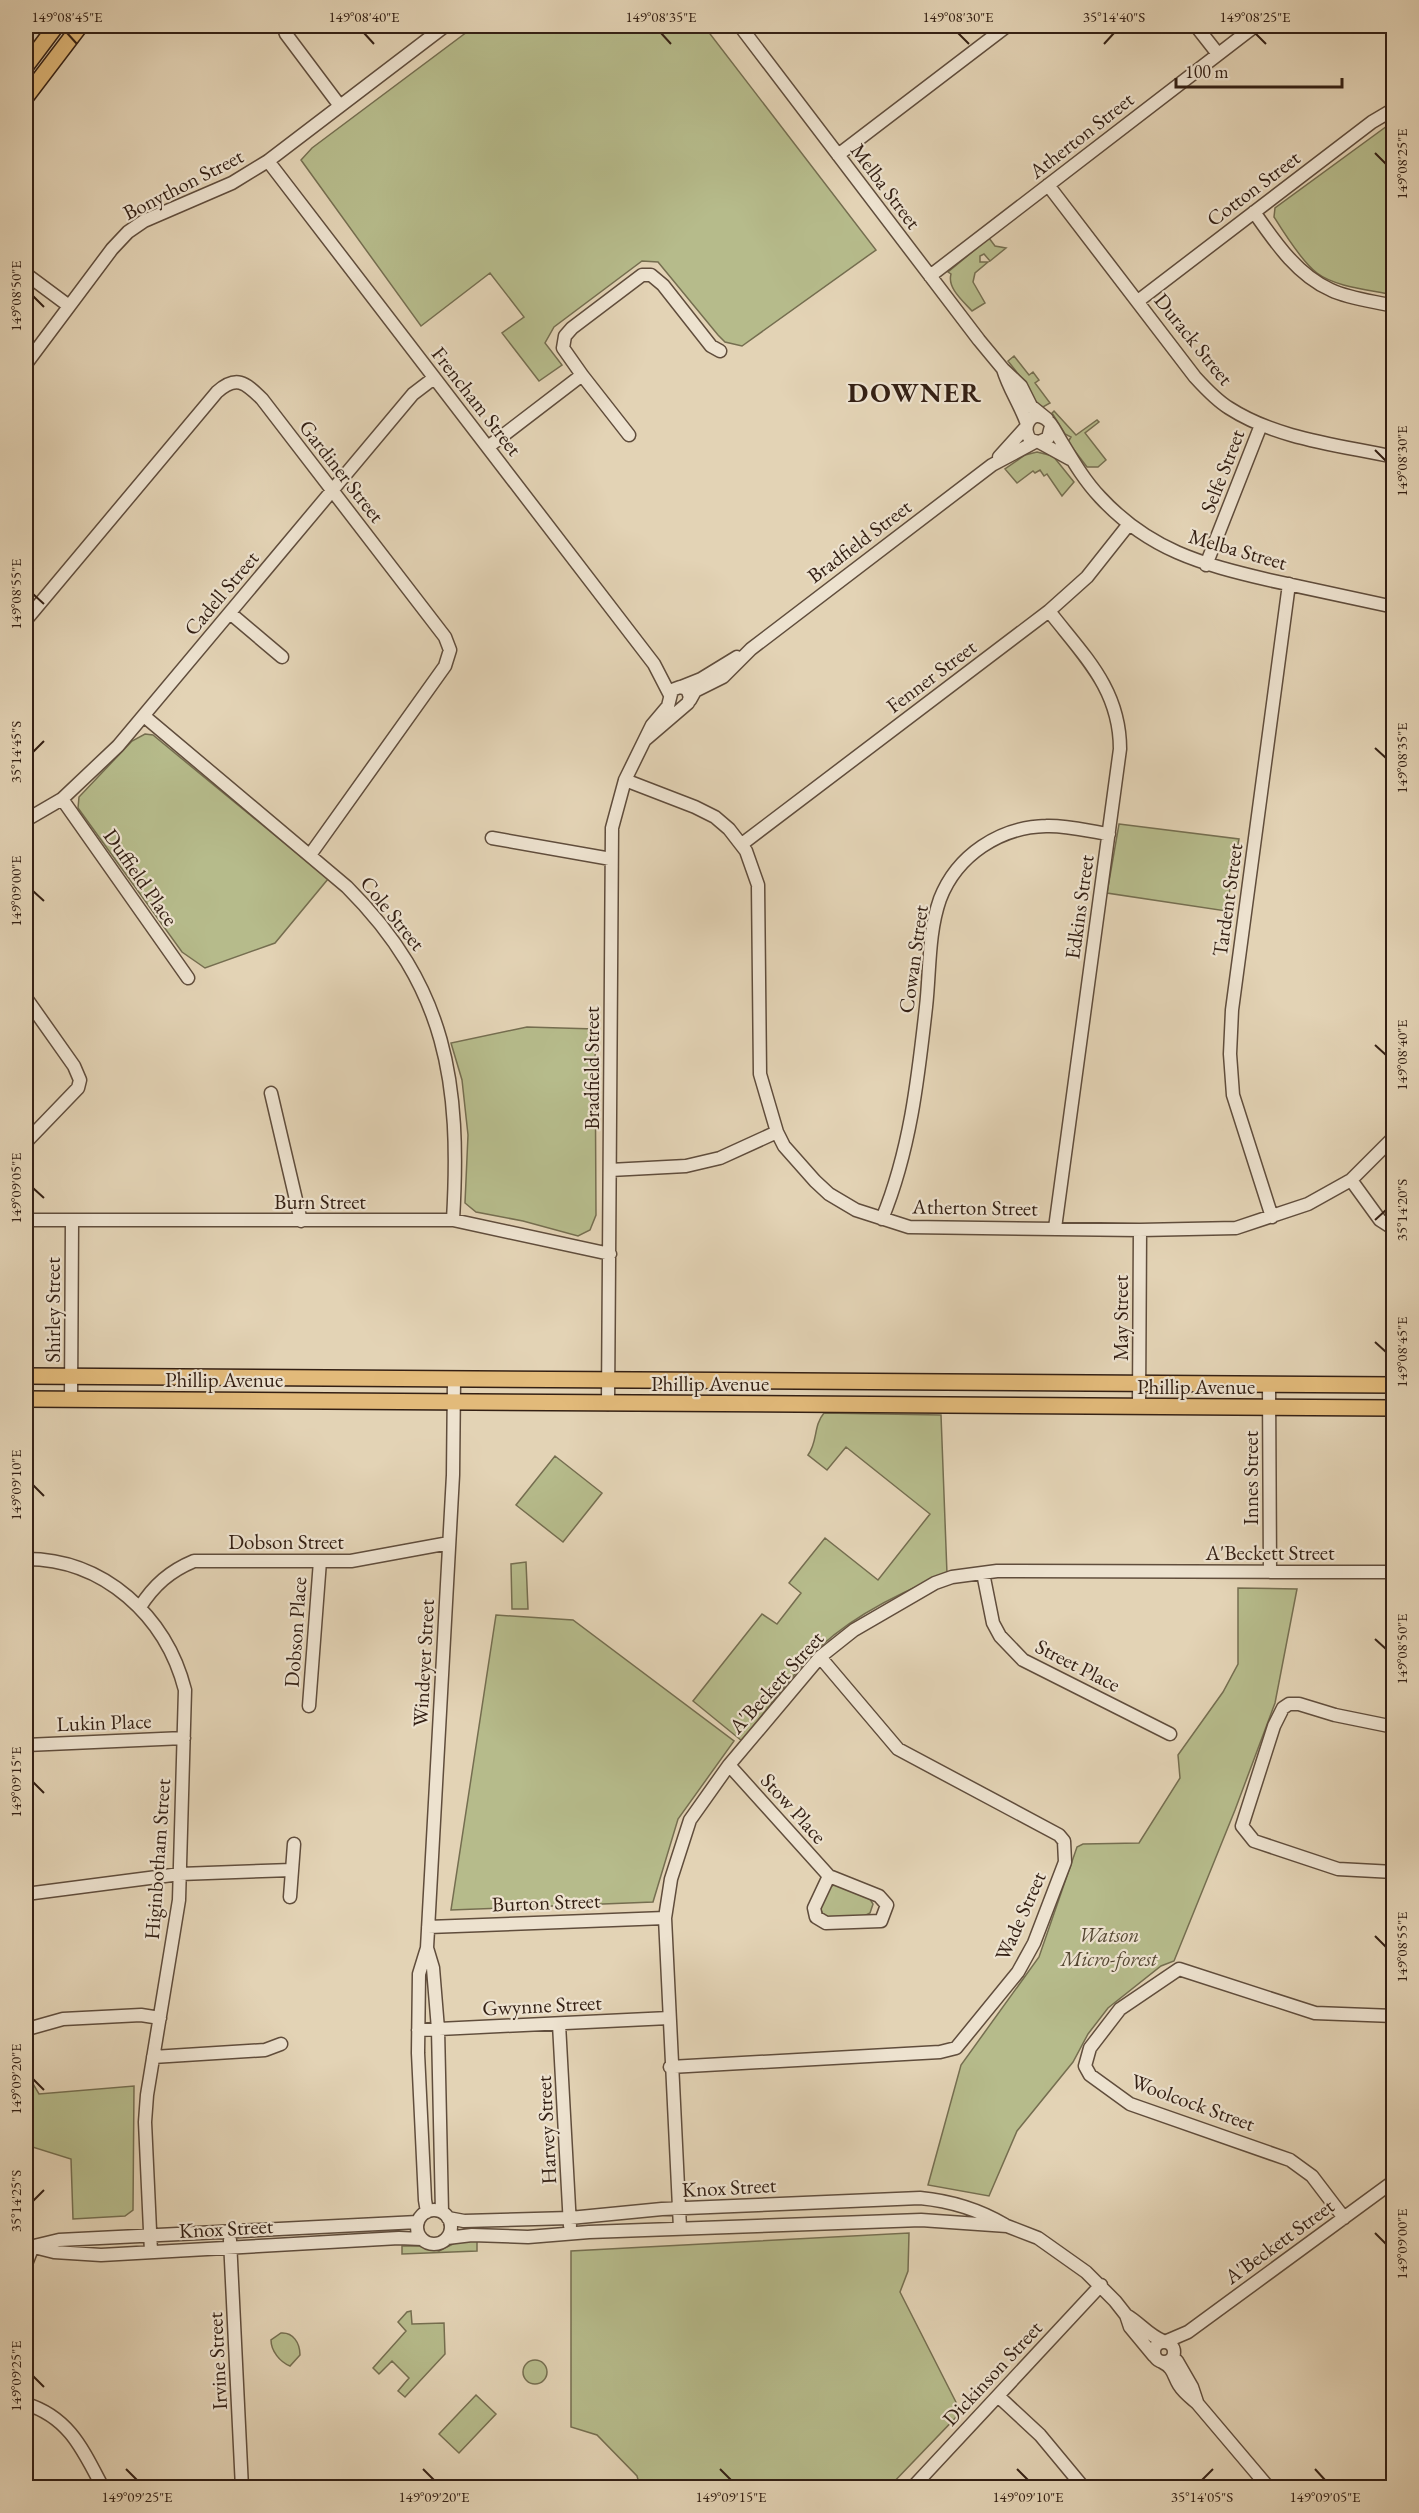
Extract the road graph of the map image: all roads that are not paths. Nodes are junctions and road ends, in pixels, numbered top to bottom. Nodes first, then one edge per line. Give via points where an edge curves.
1 (56, 26) edge
2 (80, 26) edge
3 (283, 26) edge
4 (445, 26) edge
5 (741, 26) edge
6 (1007, 26) edge
7 (1196, 26) edge
8 (1255, 26) edge
9 (1218, 54) junction
10 (26, 66) edge
11 (32, 77) edge
12 (26, 98) edge
13 (340, 106) junction
14 (1394, 110) edge
15 (838, 155) junction
16 (268, 161) junction
17 (1048, 185) junction
18 (1254, 212) junction
19 (26, 274) edge
20 (930, 276) junction
21 (1138, 301) junction
22 (69, 306) junction
23 (1394, 306) edge
24 (720, 351) dead end
25 (26, 364) edge
26 (1003, 369) junction
27 (582, 375) junction
28 (434, 378) junction
29 (1049, 422) junction
30 (1026, 425) junction
31 (1261, 426) junction
32 (628, 435) dead end
33 (1037, 442) junction
34 (489, 447) junction
35 (1394, 457) edge
36 (1070, 459) junction
37 (992, 465) junction
38 (332, 491) junction
39 (1129, 524) junction
40 (1206, 565) junction
41 (1289, 584) junction
42 (1394, 607) edge
43 (1049, 611) junction
44 (230, 613) junction
45 (26, 620) edge
46 (751, 649) junction
47 (282, 657) dead end
48 (676, 692) junction
49 (687, 703) junction
50 (144, 716) junction
51 (646, 739) junction
52 (625, 780) junction
53 (62, 799) junction
54 (26, 820) edge
55 (1109, 834) junction
56 (492, 838) dead end
57 (742, 844) junction
58 (310, 855) junction
59 (611, 859) junction
60 (188, 978) dead end
61 (26, 998) edge
62 (271, 1094) dead end
63 (777, 1131) junction
64 (1394, 1137) edge
65 (26, 1142) edge
66 (610, 1170) junction
67 (1351, 1180) junction
68 (1272, 1217) junction
69 (882, 1219) junction
70 (26, 1220) edge
71 (453, 1220) junction
72 (72, 1221) junction
73 (301, 1221) junction
74 (1055, 1228) junction
75 (1394, 1229) edge
76 (1140, 1230) junction
77 (610, 1254) junction
78 (26, 1376) edge
79 (71, 1376) junction
80 (454, 1380) junction
81 (610, 1381) junction
82 (1139, 1384) junction
83 (1269, 1384) junction
84 (1394, 1385) edge
85 (26, 1400) edge
86 (71, 1400) junction
87 (454, 1401) junction
88 (608, 1404) junction
89 (1139, 1406) junction
90 (1269, 1407) junction
91 (1394, 1408) edge
92 (449, 1543) junction
93 (26, 1559) edge
94 (320, 1561) junction
95 (1270, 1572) junction
96 (1394, 1572) edge
97 (983, 1573) junction
98 (140, 1607) junction
99 (820, 1657) junction
100 (309, 1706) dead end
101 (1394, 1727) edge
102 (1170, 1734) dead end
103 (184, 1738) junction
104 (26, 1744) edge
105 (729, 1765) junction
106 (294, 1844) dead end
107 (292, 1870) junction
108 (1394, 1872) edge
109 (180, 1874) junction
110 (829, 1876) junction
111 (26, 1894) edge
112 (290, 1897) dead end
113 (665, 1918) junction
114 (428, 1927) junction
115 (427, 1948) junction
116 (1394, 2016) edge
117 (160, 2018) junction
118 (669, 2018) junction
119 (559, 2024) junction
120 (31, 2028) dead end
121 (438, 2029) junction
122 (418, 2030) junction
123 (281, 2044) dead end
124 (153, 2057) junction
125 (670, 2067) junction
126 (1394, 2181) edge
127 (678, 2209) junction
128 (428, 2212) junction
129 (445, 2215) junction
130 (570, 2218) junction
131 (1344, 2218) junction
132 (418, 2222) junction
133 (1007, 2226) junction
134 (680, 2228) junction
135 (230, 2233) junction
136 (570, 2234) junction
137 (150, 2237) junction
138 (447, 2238) junction
139 (422, 2239) junction
140 (29, 2246) edge
141 (230, 2248) junction
142 (151, 2252) junction
143 (26, 2264) edge
144 (1101, 2285) junction
145 (1126, 2315) junction
146 (1188, 2332) junction
147 (1165, 2341) junction
148 (1174, 2354) junction
149 (1158, 2359) junction
150 (998, 2396) junction
151 (1197, 2403) junction
152 (26, 2404) edge
153 (104, 2487) edge
154 (242, 2487) edge
155 (912, 2487) edge
156 (1084, 2487) edge
157 (1269, 2487) edge

1 - 10 main road
2 - 11 main road
3 - 13 street
4 - 13 street, Bonython Street
5 - 15 street, Melba Street
6 - 15 street
7 - 9 street
8 - 9 street, Atherton Street
9 - 17 street, Atherton Street
11 - 12 main road
13 - 16 street, Bonython Street
14 - 18 street, Cotton Street via 1372,122
15 - 20 street, Melba Street
16 - 22 street, Bonython Street via 232,183 136,226 112,249
16 - 28 street, Frencham Street
17 - 20 street, Atherton Street
17 - 21 street, Durack Street
18 - 21 street, Cotton Street
18 - 23 street via 1286,255 1318,284 1353,298
19 - 22 street
20 - 26 street, Melba Street
21 - 31 street, Durack Street via 1207,390 1228,408
22 - 25 street, Bonython Street
24 - 27 street via 711,346 663,285 651,275 642,275 565,336 563,348
26 - 29 street, Melba Street via 1021,386 1031,406
26 - 30 street, Melba Street
27 - 32 street
27 - 34 street
28 - 34 street, Frencham Street
28 - 38 street, Cadell Street via 413,394
29 - 30 street via 1035,417
29 - 33 street via 1048,438
29 - 36 street, Melba Street
30 - 33 street via 1028,437
30 - 37 street, Bradfield Street
31 - 35 street, Durack Street
31 - 40 street, Selfe Street
33 - 36 street, Melba Street
33 - 37 street, Bradfield Street
34 - 48 street, Frencham Street
36 - 39 street, Melba Street via 1102,499
37 - 46 street, Bradfield Street
38 - 44 street, Cadell Street
38 - 45 street, Gardiner Street via 262,399 244,384 232,382 217,392
38 - 58 street, Gardiner Street via 445,637 450,650 445,666
39 - 40 street, Melba Street
39 - 43 street, Fenner Street via 1087,577
40 - 41 street, Melba Street
41 - 42 street, Melba Street
41 - 68 street, Tardent Street via 1232,1010 1230,1054 1233,1095
43 - 55 street, Edkins Street via 1095,671 1118,715 1120,749
43 - 57 street, Fenner Street
44 - 47 street
44 - 50 street, Cadell Street
46 - 48 street, Bradfield Street
46 - 49 street, Bradfield Street via 723,677 695,692
48 - 49 street via 689,692
48 - 49 street via 677,707
48 - 51 street, Bradfield Street
49 - 51 street, Bradfield Street
50 - 53 street, Cadell Street via 104,761
50 - 58 street, Cole Street
51 - 52 street, Bradfield Street
52 - 57 street, Atherton Street via 715,817
52 - 59 street, Bradfield Street via 614,816
53 - 54 street, Cadell Street
53 - 60 street, Duffield Place
55 - 69 street, Cowan Street via 1047,825 1010,832 976,850 949,881 940,899 931,946 909,1136
55 - 74 street, Edkins Street
56 - 59 street
57 - 63 street, Atherton Street via 758,885 760,1074
58 - 71 street, Cole Street via 373,912 410,964 431,1008 446,1052 453,1100
59 - 66 street, Bradfield Street
61 - 65 street via 80,1080 78,1088
62 - 73 street
63 - 66 street via 720,1158
63 - 69 street, Atherton Street via 801,1166 829,1194
64 - 67 street, Atherton Street
66 - 77 street, Bradfield Street
67 - 68 street, Atherton Street via 1308,1204
67 - 75 street via 1380,1220
68 - 76 street, Atherton Street via 1236,1228
69 - 74 street, Atherton Street via 909,1227
70 - 72 street, Burn Street
71 - 73 street, Burn Street
71 - 77 street, Burn Street
72 - 73 street, Burn Street
72 - 79 street, Shirley Street
74 - 76 street, Atherton Street
76 - 82 street, May Street
77 - 81 street, Bradfield Street
78 - 79 main road, Phillip Avenue
79 - 80 main road, Phillip Avenue
79 - 86 street, Shirley Street
80 - 81 main road, Phillip Avenue
80 - 87 street, Windeyer Street
81 - 82 main road, Phillip Avenue
81 - 88 street, Bradfield Street
82 - 83 main road, Phillip Avenue
82 - 89 street, May Street
83 - 84 main road, Phillip Avenue
83 - 90 street, Innes Street
85 - 86 main road, Phillip Avenue
86 - 87 main road, Phillip Avenue
87 - 88 main road, Phillip Avenue
87 - 92 street, Windeyer Street
88 - 89 main road, Phillip Avenue
89 - 90 main road, Phillip Avenue
90 - 91 main road, Phillip Avenue
90 - 95 street, Innes Street
92 - 94 street, Dobson Street via 351,1561
92 - 114 street, Windeyer Street
93 - 98 street, Higinbotham Street via 92,1573
94 - 98 street, Dobson Street via 194,1561 160,1580
94 - 100 street, Dobson Place
95 - 96 street, A'Beckett Street
95 - 97 street, A'Beckett Street
97 - 99 street, A'Beckett Street via 935,1583 854,1630
97 - 102 street, Street Place via 993,1623 999,1636 1023,1660
98 - 103 street, Higinbotham Street via 156,1626 179,1669 185,1690
99 - 105 street, A'Beckett Street
99 - 125 street, Wade Street via 898,1749 1059,1835 1065,1850 1060,1879 1027,1958 956,2048
101 - 108 street via 1289,1704 1278,1715 1242,1826 1254,1841 1338,1869
103 - 104 street, Lukin Place
103 - 109 street, Higinbotham Street
105 - 110 street, Stow Place
105 - 113 street, A'Beckett Street via 690,1820 671,1879
106 - 107 street
107 - 109 street
107 - 112 street
109 - 111 street
109 - 117 street, Higinbotham Street
110 - 110 street, Stow Place via 879,1896 887,1905 881,1921 826,1923 816,1917 814,1908
113 - 114 street, Burton Street
113 - 118 street, A'Beckett Street
114 - 115 street, Windeyer Street
115 - 121 street, Windeyer Street via 433,1968
115 - 122 street, Windeyer Street via 419,1974
116 - 131 street, Woolcock Street via 1315,2013 1179,1969 1120,2009 1086,2058 1090,2075 1121,2099 1270,2151 1302,2167
117 - 120 street via 141,2015 63,2019
117 - 124 street, Higinbotham Street
118 - 119 street, Gwynne Street
118 - 125 street, A'Beckett Street
119 - 121 street, Gwynne Street
119 - 130 street, Harvey Street
121 - 122 street, Gwynne Street
121 - 129 street, Windeyer Street
122 - 128 street, Windeyer Street via 424,2200
123 - 124 street via 265,2050
124 - 137 street, Higinbotham Street via 145,2122
125 - 127 street, A'Beckett Street
126 - 131 street, A'Beckett Street
127 - 130 street, Knox Street
127 - 133 street, Knox Street via 920,2198 960,2205
127 - 134 street, A'Beckett Street
128 - 129 street
128 - 132 street
129 - 130 street, Knox Street via 464,2221
129 - 138 street via 451,2227
130 - 136 street, Harvey Street
131 - 146 street, A'Beckett Street
132 - 135 street, Knox Street
132 - 139 street
133 - 134 street, Knox Street via 921,2220
133 - 144 street, Knox Street via 1038,2238
134 - 136 street, Knox Street
135 - 137 street, Knox Street
135 - 141 street, Irvine Street
136 - 138 street, Knox Street
137 - 140 street, Knox Street via 59,2240
137 - 142 street, Higinbotham Street
138 - 139 street via 434,2244
139 - 141 street, Knox Street
140 - 142 street, Knox Street via 79,2255
140 - 143 street
141 - 142 street, Knox Street
141 - 154 street, Irvine Street
144 - 145 street, Knox Street
144 - 150 street, Dickinson Street
145 - 147 street, Knox Street via 1152,2336
145 - 149 street, Knox Street via 1130,2327
146 - 147 street, A'Beckett Street
146 - 148 street, A'Beckett Street
147 - 148 street via 1171,2344
147 - 149 street via 1155,2346
148 - 149 street via 1170,2360
148 - 151 street, Knox Street
149 - 151 street, Knox Street via 1171,2367 1185,2394
150 - 155 street, Dickinson Street
150 - 156 street via 1041,2435
151 - 157 street, Knox Street
152 - 153 street via 64,2424

